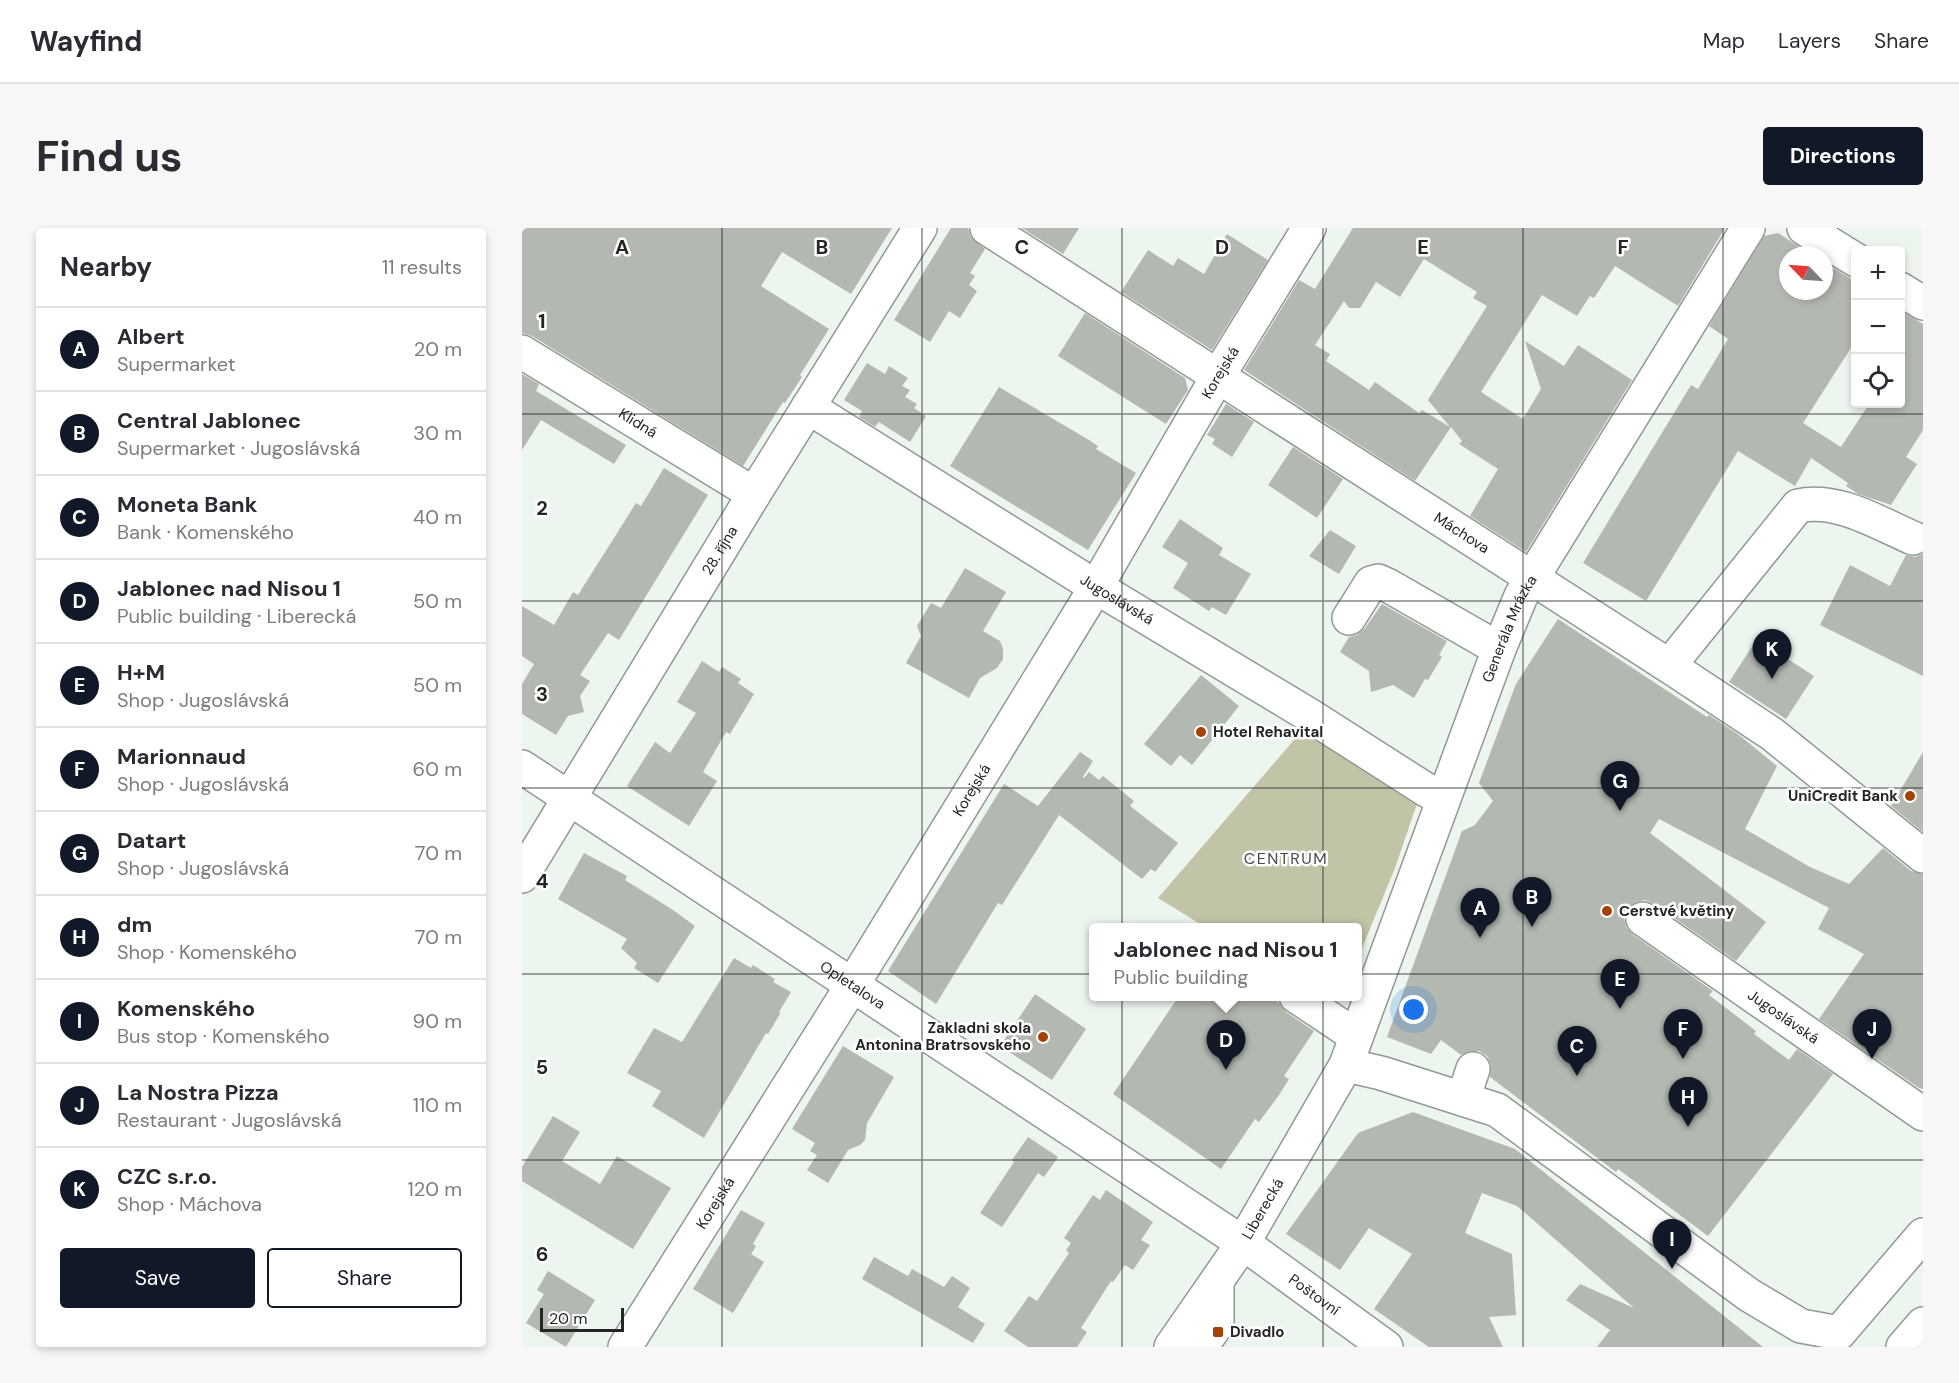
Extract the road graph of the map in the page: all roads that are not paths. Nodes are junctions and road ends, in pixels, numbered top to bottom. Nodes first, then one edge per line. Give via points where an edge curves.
1 (920, 228) edge
2 (987, 228) edge
3 (1309, 228) edge
4 (1748, 228) edge
5 (1804, 228) edge
6 (1851, 257) edge
7 (1905, 292) edge
8 (1923, 303) edge
9 (522, 352) edge
10 (1218, 376) junction
11 (808, 407) junction
12 (754, 494) junction
13 (1913, 538) dead end
14 (1532, 579) junction
15 (1096, 587) junction
16 (1349, 618) dead end
17 (1499, 649) junction
18 (1669, 666) junction
19 (522, 768) edge
20 (1428, 791) dead end
21 (570, 799) junction
22 (1923, 856) edge
23 (522, 876) edge
24 (1643, 919) dead end
25 (853, 984) junction
26 (1301, 1001) edge
27 (1351, 1050) junction
28 (1923, 1114) edge
29 (1923, 1235) edge
30 (1244, 1243) junction
31 (1217, 1281) junction
32 (1923, 1324) edge
33 (1837, 1340) edge
34 (625, 1347) edge
35 (1172, 1347) edge
36 (1201, 1347) edge
37 (1386, 1347) edge
38 (1903, 1347) edge

1 - 11 street, 28. října
2 - 10 street, Máchova
3 - 10 street, Korejská
4 - 14 street, Generála Mrázka
5 - 6 street
7 - 8 street
9 - 12 street, Klidná
10 - 14 street, Máchova
10 - 15 street, Korejská
11 - 12 street, 28. října
11 - 15 street, Jugoslávská
12 - 21 street, 28. října
13 - 18 street via 1828,504 1798,506
14 - 17 street, Generála Mrázka
14 - 18 street, Máchova
15 - 20 street, Jugoslávská
15 - 25 street, Korejská
16 - 17 street via 1371,583 1378,581
17 - 27 street, Generála Mrázka
18 - 22 street, Máchova via 1772,734
19 - 21 street, Opletalova
21 - 23 street, 28. října
21 - 25 street, Opletalova
24 - 28 street, Jugoslávská
25 - 30 street, Opletalova
25 - 34 street, Korejská
26 - 27 street
27 - 30 street, Liberecká
27 - 33 street via 1380,1073 1468,1084 1497,1110 1749,1295 1801,1326
29 - 33 street
30 - 31 street, Liberecká
30 - 37 street, Poštovní
31 - 35 street, Liberecká
31 - 36 street via 1217,1324
32 - 38 street

